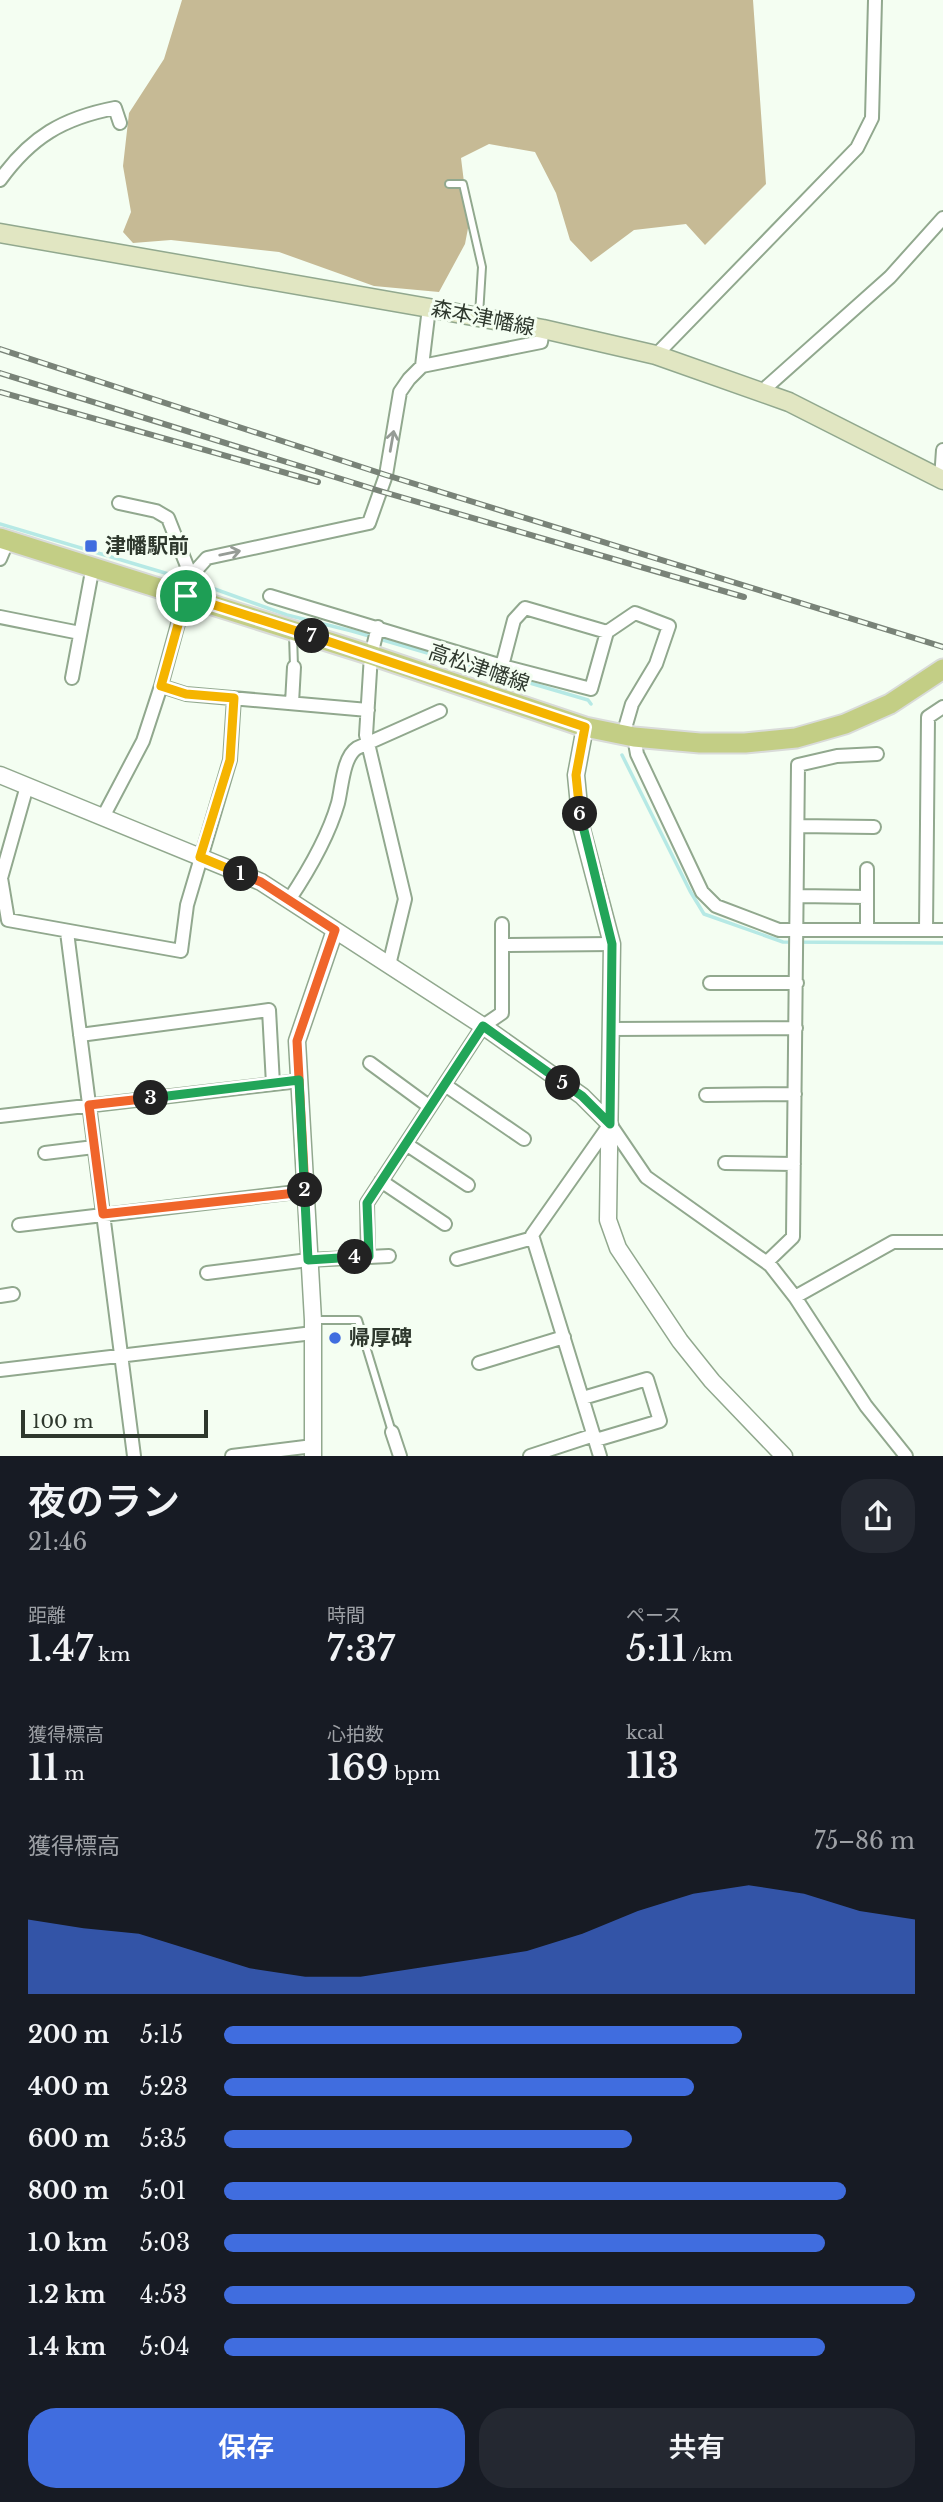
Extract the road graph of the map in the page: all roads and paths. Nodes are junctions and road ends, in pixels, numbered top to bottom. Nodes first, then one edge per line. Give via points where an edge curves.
1 (875, 0) edge
2 (120, 123) dead end
3 (0, 180) edge
4 (449, 184) dead end
5 (943, 218) edge
6 (0, 233) edge
7 (429, 308) junction
8 (479, 317) junction
9 (543, 329) junction
10 (656, 355) junction
11 (422, 366) junction
12 (761, 393) junction
13 (943, 450) edge
14 (942, 479) edge
15 (119, 503) dead end
16 (4, 539) edge
17 (0, 559) edge
18 (93, 566) junction
19 (188, 586) junction
20 (270, 596) dead end
21 (0, 617) edge
22 (293, 630) junction
23 (607, 632) junction
24 (80, 633) junction
25 (374, 639) junction
26 (502, 666) junction
27 (294, 667) joint
28 (943, 670) edge
29 (72, 678) dead end
30 (161, 686) junction
31 (234, 698) junction
32 (292, 703) junction
33 (943, 708) edge
34 (368, 710) junction
35 (440, 711) dead end
36 (585, 727) junction
37 (629, 736) junction
38 (368, 743) junction
39 (877, 754) dead end
40 (0, 775) edge
41 (27, 786) junction
42 (103, 817) junction
43 (798, 826) junction
44 (874, 827) dead end
45 (200, 857) junction
46 (867, 869) dead end
47 (798, 896) junction
48 (867, 897) junction
49 (289, 900) junction
50 (502, 924) dead end
51 (335, 930) junction
52 (867, 930) junction
53 (926, 930) junction
54 (943, 930) edge
55 (67, 932) junction
56 (797, 938) junction
57 (612, 944) junction
58 (503, 945) junction
59 (388, 965) junction
60 (710, 983) dead end
61 (797, 983) junction
62 (483, 1026) junction
63 (796, 1028) junction
64 (611, 1029) junction
65 (80, 1035) junction
66 (370, 1063) dead end
67 (299, 1080) junction
68 (273, 1084) junction
69 (444, 1085) junction
70 (706, 1094) dead end
71 (795, 1094) junction
72 (89, 1105) junction
73 (430, 1107) junction
74 (0, 1116) edge
75 (610, 1124) junction
76 (524, 1139) dead end
77 (406, 1143) junction
78 (94, 1147) junction
79 (45, 1153) dead end
80 (724, 1164) dead end
81 (794, 1164) junction
82 (381, 1181) junction
83 (468, 1185) dead end
84 (305, 1192) junction
85 (103, 1214) junction
86 (445, 1224) dead end
87 (19, 1225) dead end
88 (533, 1238) junction
89 (943, 1242) edge
90 (369, 1256) junction
91 (389, 1256) dead end
92 (457, 1259) dead end
93 (308, 1260) junction
94 (767, 1262) junction
95 (207, 1273) dead end
96 (795, 1297) junction
97 (313, 1326) junction
98 (564, 1337) junction
99 (121, 1356) junction
100 (479, 1363) dead end
101 (0, 1370) edge
102 (583, 1398) junction
103 (392, 1432) joint
104 (595, 1438) junction
105 (313, 1451) edge
106 (134, 1455) edge
107 (232, 1455) edge
108 (400, 1455) edge
109 (530, 1455) edge
110 (600, 1455) edge
111 (784, 1455) edge
112 (906, 1455) edge

1 - 10 street via 873,118 857,148
2 - 3 street via 116,108 57,126 22,152
4 - 8 lane via 463,184 482,267
5 - 12 street via 890,277
6 - 7 main road, 森本津幡線
7 - 8 main road, 森本津幡線
7 - 11 street
8 - 9 main road, 森本津幡線
9 - 10 main road, 森本津幡線
9 - 11 street via 541,342
10 - 12 main road, 森本津幡線
19 -> 11 street via 207,558 369,523 386,475 400,392
12 - 14 main road, 森本津幡線 via 789,402
13 - 14 street
15 - 19 street via 168,518
16 - 17 street
16 - 18 main road, 高松津幡線
18 - 19 main road, 高松津幡線
18 - 24 street
19 - 22 main road, 高松津幡線
19 - 30 street
20 - 25 street
21 - 24 street
22 - 25 main road, 高松津幡線
22 - 27 lane
23 - 26 street via 525,608 514,620
23 - 26 street via 591,689
23 - 37 street via 635,613 669,626 656,664 632,704
24 - 29 street
25 - 26 street
25 - 34 street
25 - 36 main road, 高松津幡線
27 - 32 street
28 - 37 main road, 高松津幡線 via 890,704 845,724 796,738 700,743
30 - 31 street via 186,694
30 - 42 street via 143,741
31 - 32 street
31 - 45 street via 230,760
32 - 34 street
33 - 53 street via 928,717
34 - 38 street
35 - 38 street
36 - 37 main road, 高松津幡線
36 - 57 street via 576,775 581,826
37 - 56 street via 702,892 716,906
38 - 49 street via 350,754 326,836
38 - 59 street via 405,899
39 - 43 street via 837,756 798,765
40 - 41 street
41 - 42 street
41 - 55 street via 1,878 8,920
42 - 45 street
43 - 44 street
43 - 47 street
45 - 49 street via 261,882
45 - 55 street via 181,951
46 - 48 street
47 - 48 street
47 - 56 street
48 - 52 street
49 - 51 street
50 - 58 street
51 - 59 street
51 - 67 street via 297,1041
52 - 53 street
52 - 56 street
53 - 54 street
55 - 65 street
56 - 61 street
57 - 58 street
57 - 64 street
58 - 62 street via 502,1013
59 - 62 street
60 - 61 street
61 - 63 street
62 - 69 street
62 - 75 street via 582,1096
63 - 64 street
63 - 71 street
64 - 75 street
65 - 68 street via 269,1010
65 - 72 street
66 - 73 street
67 - 68 street
67 - 84 street
68 - 72 street
69 - 73 street
69 - 76 street
70 - 71 street
71 - 81 street
72 - 74 street
72 - 78 street
73 - 77 street
75 - 88 street
75 - 94 street via 646,1177
75 - 111 street via 606,1207 618,1248 695,1361
77 - 82 street
77 - 83 street
78 - 79 street
78 - 85 street
80 - 81 street
81 - 94 street via 793,1237
82 - 86 street
82 - 90 street via 367,1203
84 - 85 street
84 - 93 street
85 - 87 street
85 - 99 street
88 - 92 street
88 - 98 street
89 - 96 street via 892,1242
90 - 91 street
90 - 93 street
93 - 95 street
93 - 97 street
94 - 96 street
96 - 112 street via 866,1406
97 - 99 street
97 - 103 lane via 358,1320
97 - 105 street
98 - 100 street
98 - 102 street
99 - 101 street
99 - 106 street
102 - 104 street
102 - 104 street via 647,1379 660,1420
103 - 108 street
104 - 109 street
104 - 110 street
105 - 107 street

